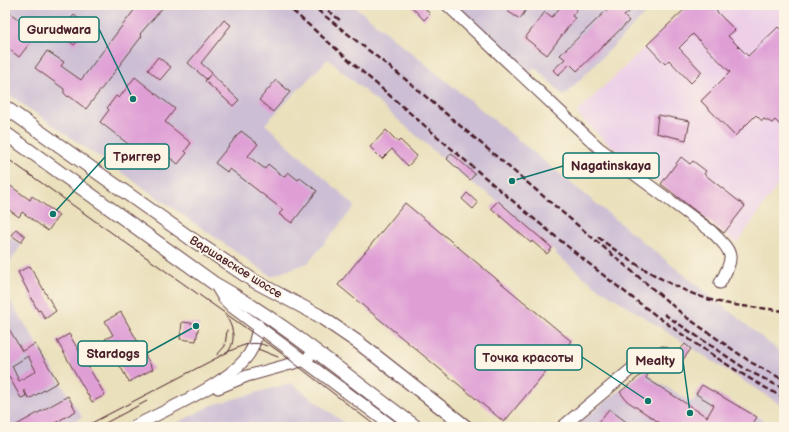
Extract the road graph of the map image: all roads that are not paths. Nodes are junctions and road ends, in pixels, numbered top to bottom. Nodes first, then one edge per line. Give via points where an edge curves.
1 (447, 5) edge
2 (5, 107) edge
3 (5, 133) edge
4 (720, 283) dead end
5 (215, 284) junction
6 (258, 325) junction
7 (315, 351) junction
8 (663, 352) dead end
9 (305, 360) junction
10 (200, 393) junction
11 (133, 427) edge
12 (393, 427) edge
13 (416, 427) edge
14 (466, 427) edge
15 (562, 427) edge

1 - 4 street via 599,148 711,231 727,247 730,266
2 - 14 main road, Варшавское шоссе via 248,277 318,315 359,343
3 - 5 main road, Варшавское шоссе
5 - 6 street via 232,307
5 - 7 main road, Варшавское шоссе via 238,297
6 - 9 street
6 - 10 street via 253,348 240,366
7 - 9 street
7 - 13 main road, Варшавское шоссе
8 - 15 street via 641,361
9 - 10 street via 247,376
9 - 12 street
10 - 11 street

